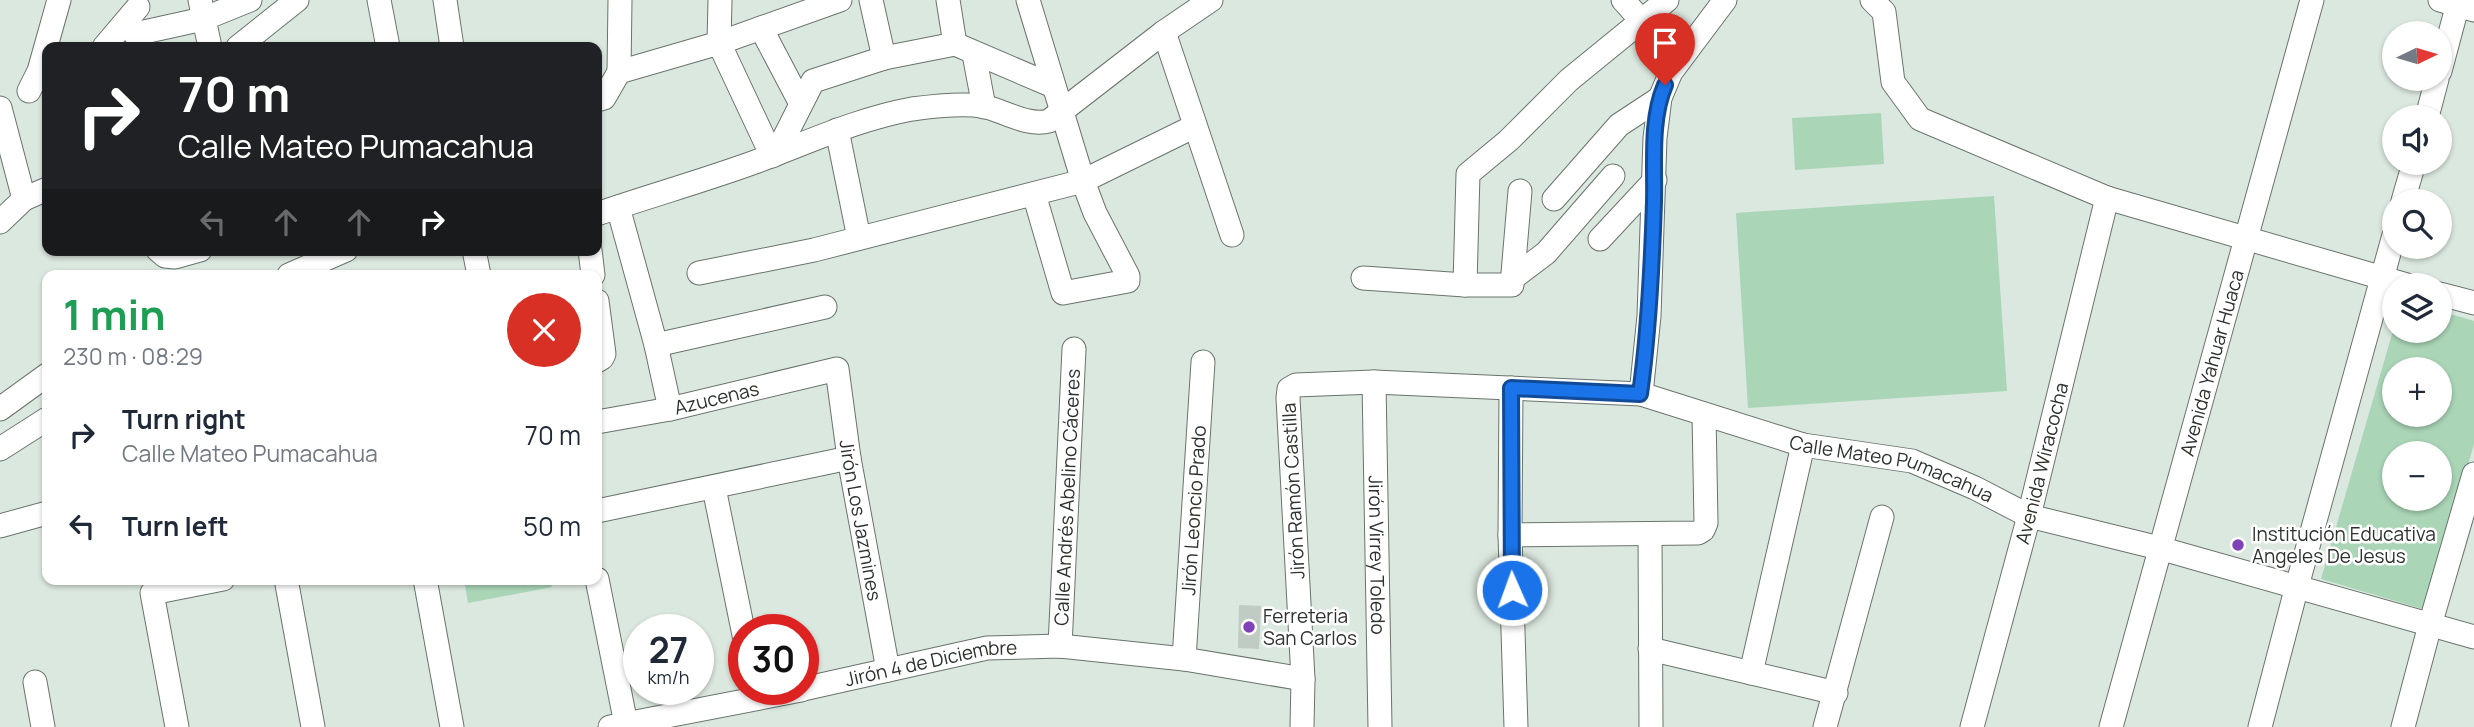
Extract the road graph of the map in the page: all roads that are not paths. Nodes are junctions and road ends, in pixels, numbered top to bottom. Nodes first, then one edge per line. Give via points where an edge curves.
1 (59, 0) edge
2 (250, 0) edge
3 (297, 0) edge
4 (380, 0) edge
5 (445, 0) edge
6 (620, 0) edge
7 (720, 0) edge
8 (871, 0) edge
9 (948, 0) edge
10 (1028, 0) edge
11 (1211, 0) edge
12 (1623, 0) edge
13 (1667, 0) edge
14 (1725, 0) edge
15 (1872, 0) edge
16 (2312, 0) edge
17 (830, 1) edge
18 (138, 3) edge
19 (2458, 4) edge
20 (273, 8) edge
21 (201, 9) edge
22 (1641, 20) junction
23 (2452, 26) edge
24 (761, 28) junction
25 (1164, 32) junction
26 (134, 41) edge
27 (47, 42) edge
28 (108, 42) edge
29 (209, 42) edge
30 (242, 42) edge
31 (387, 42) edge
32 (451, 42) edge
33 (719, 43) junction
34 (965, 49) junction
35 (884, 58) junction
36 (42, 60) edge
37 (619, 72) junction
38 (1053, 86) junction
39 (38, 88) edge
40 (0, 98) edge
41 (1660, 98) junction
42 (602, 99) edge
43 (801, 104) junction
44 (984, 107) junction
45 (0, 108) edge
46 (1061, 111) junction
47 (1195, 126) junction
48 (838, 130) junction
49 (774, 155) junction
50 (1613, 176) dead end
51 (1655, 180) junction
52 (1083, 181) junction
53 (42, 191) edge
54 (1520, 191) dead end
55 (1034, 194) junction
56 (2106, 198) junction
57 (24, 199) junction
58 (1553, 199) dead end
59 (607, 210) edge
60 (0, 222) edge
61 (1232, 235) dead end
62 (2246, 237) junction
63 (859, 238) junction
64 (1600, 239) dead end
65 (332, 256) edge
66 (300, 270) edge
67 (699, 273) dead end
68 (1514, 277) junction
69 (1363, 278) dead end
70 (2382, 279) joint
71 (1465, 285) junction
72 (2452, 297) edge
73 (2474, 303) edge
74 (825, 307) dead end
75 (602, 339) edge
76 (656, 345) junction
77 (1074, 349) dead end
78 (602, 358) edge
79 (1202, 362) dead end
80 (837, 369) joint
81 (42, 379) edge
82 (1374, 382) junction
83 (1296, 385) joint
84 (1511, 388) junction
85 (1640, 394) junction
86 (0, 409) edge
87 (670, 409) junction
88 (1704, 414) junction
89 (602, 421) edge
90 (42, 422) edge
91 (1803, 445) junction
92 (0, 449) edge
93 (849, 458) junction
94 (2474, 474) edge
95 (714, 488) junction
96 (602, 510) edge
97 (42, 514) edge
98 (2029, 516) junction
99 (1882, 517) dead end
100 (0, 526) edge
101 (1650, 535) junction
102 (1510, 536) junction
103 (2159, 548) junction
104 (193, 585) edge
105 (287, 585) edge
106 (426, 585) edge
107 (598, 585) edge
108 (2297, 586) junction
109 (740, 614) edge
110 (2430, 625) junction
111 (2474, 637) edge
112 (1060, 646) junction
113 (1650, 649) junction
114 (1184, 659) junction
115 (888, 670) junction
116 (1751, 673) junction
117 (1303, 678) junction
118 (35, 682) dead end
119 (819, 685) edge
120 (1836, 693) junction
121 (728, 701) edge
122 (618, 726) edge
123 (43, 727) edge
124 (177, 727) edge
125 (313, 727) edge
126 (452, 727) edge
127 (1302, 727) edge
128 (1380, 727) edge
129 (1516, 727) edge
130 (1651, 727) edge
131 (1825, 727) edge
132 (1972, 727) edge
133 (2111, 727) edge
134 (2260, 727) edge
135 (2403, 727) edge

1 - 27 street
2 - 21 street
3 - 20 street
4 - 31 street
5 - 32 street
6 - 37 street
7 - 33 street
8 - 35 street
9 - 34 street
10 - 38 street
11 - 25 street
12 - 22 street
13 - 22 street
14 - 41 street via 1671,72
15 - 56 street via 1884,12 1893,82 1920,119
16 - 62 street, Avenida Yahuar Huaca
17 - 24 street
18 - 26 street
18 - 28 street
19 - 23 street
20 - 30 street
21 - 26 street
21 - 29 street
22 - 71 street via 1468,174
24 - 33 street
24 - 43 street
25 - 46 street
25 - 47 street
33 - 37 street
33 - 49 street
34 - 35 street
34 - 38 street
34 - 44 street
35 - 43 street via 817,78
36 - 39 street
37 - 42 street
38 - 46 street
39 - 40 street
41 - 51 street
41 - 58 street via 1619,125
43 - 49 street
44 - 46 street via 1041,123
44 - 48 street via 915,109
45 - 57 street
46 - 52 street
47 - 52 street
47 - 61 street
48 - 49 street
48 - 63 street
49 - 59 street
50 - 68 street via 1546,253
51 - 64 street
51 - 85 street via 1649,316
52 - 55 street
52 - 55 street via 1128,281 1063,293
53 - 57 street
54 - 68 street
55 - 63 street
56 - 62 street
56 - 98 street, Avenida Wiracocha
57 - 60 street
59 - 76 street
62 - 70 street
62 - 103 street, Avenida Yahuar Huaca
63 - 67 street
65 - 66 street
68 - 71 street via 1509,287
69 - 71 street
70 - 108 street
72 - 73 street
74 - 76 street
75 - 78 street
76 - 87 street
77 - 112 street, Calle Andrés Abelino Cáceres
79 - 114 street, Jirón Leoncio Prado
80 - 87 street, Azucenas
80 - 93 street, Jirón Los Jazmines
81 - 86 street
82 - 83 street, Calle Mateo Pumacahua
82 - 84 street, Calle Mateo Pumacahua
82 - 128 street, Jirón Virrey Toledo
83 - 117 street, Jirón Ramón Castilla via 1287,398
84 - 85 street, Calle Mateo Pumacahua
84 - 102 street
85 - 88 street, Calle Mateo Pumacahua
87 - 89 street, Azucenas
88 - 91 street, Calle Mateo Pumacahua
88 - 101 street via 1703,530
90 - 92 street
91 - 98 street, Calle Mateo Pumacahua via 1912,461
91 - 116 street
93 - 95 street
93 - 115 street, Jirón Los Jazmines
94 - 110 street
95 - 96 street
95 - 109 street
97 - 100 street
98 - 103 street, Calle Mateo Pumacahua
98 - 132 street, Avenida Wiracocha
99 - 120 street
101 - 102 street
101 - 113 street
102 - 129 street
103 - 108 street, Calle Mateo Pumacahua
103 - 133 street, Avenida Yahuar Huaca
104 - 124 street via 152,593
105 - 125 street
106 - 126 street
107 - 122 street
108 - 110 street, Calle Mateo Pumacahua
108 - 134 street
110 - 111 street, Calle Mateo Pumacahua
110 - 135 street
112 - 114 street, Jirón 4 de Diciembre
112 - 115 street, Jirón 4 de Diciembre via 987,649
113 - 116 street
113 - 130 street
114 - 117 street, Jirón 4 de Diciembre
115 - 119 street, Jirón 4 de Diciembre
116 - 120 street
117 - 127 street, Jirón Ramón Castilla
118 - 123 street
120 - 131 street
121 - 122 street, Jirón 4 de Diciembre

